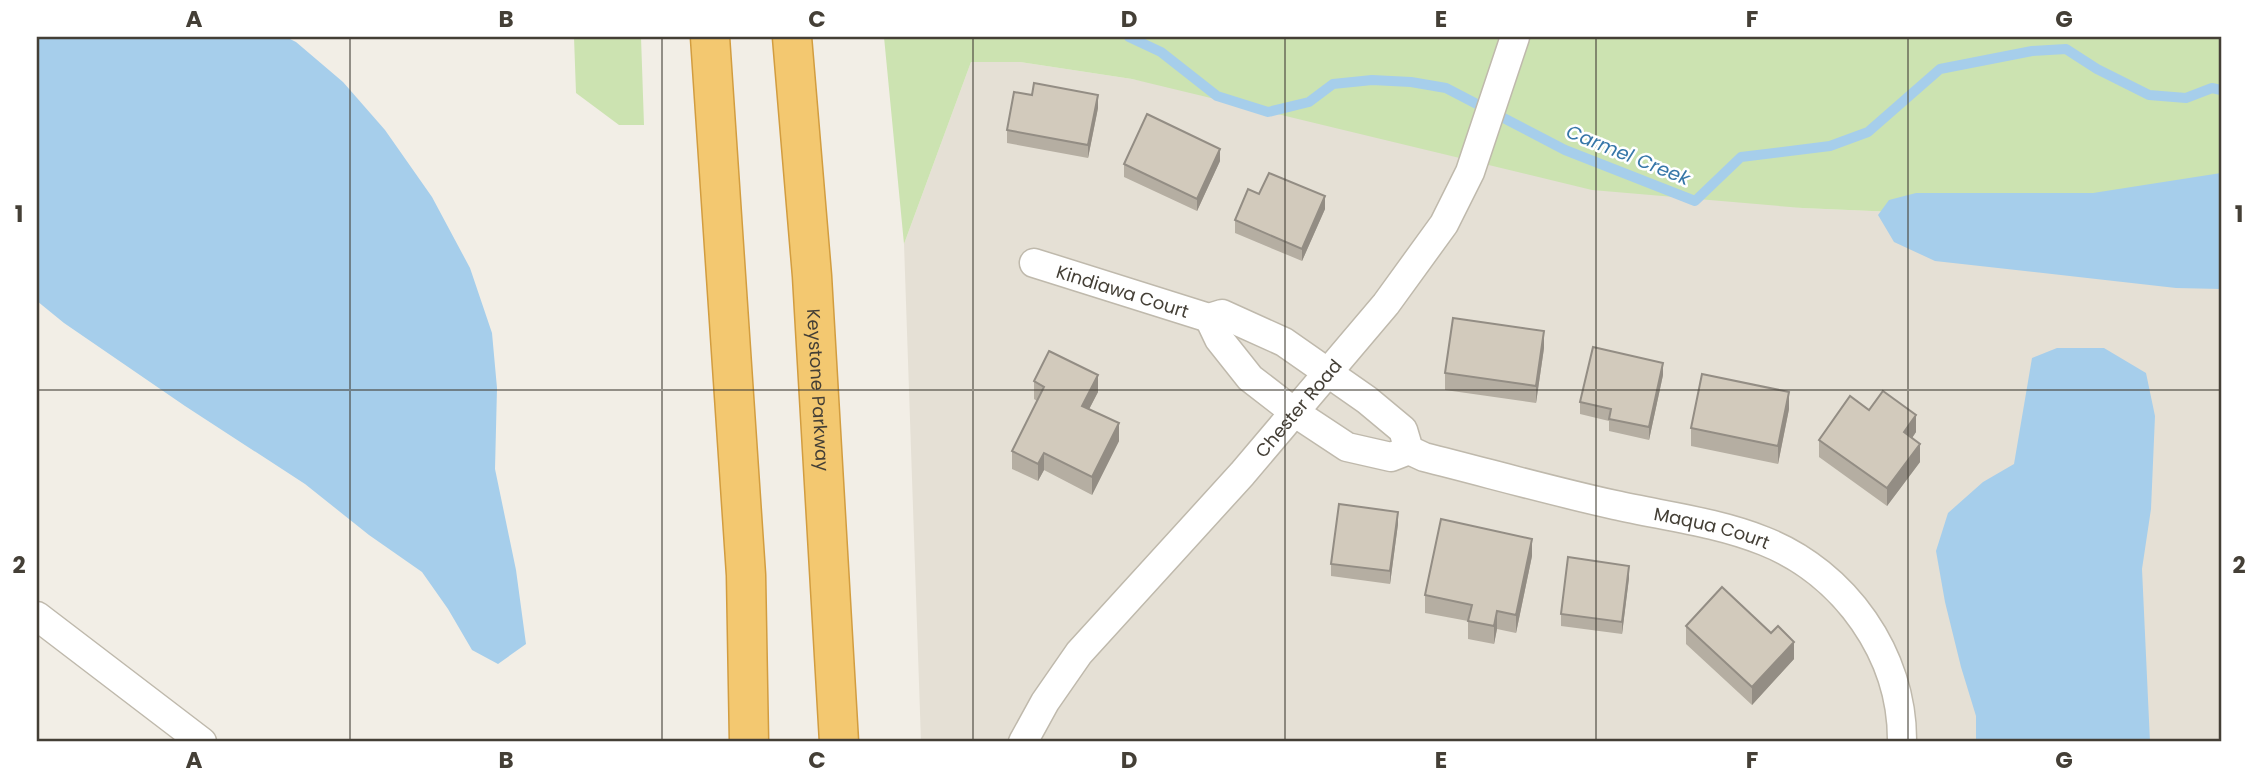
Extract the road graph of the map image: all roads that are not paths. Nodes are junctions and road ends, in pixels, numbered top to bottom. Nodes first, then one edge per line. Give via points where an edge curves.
1 (710, 37) edge
2 (792, 37) edge
3 (1512, 45) edge
4 (1034, 263) dead end
5 (1209, 318) junction
6 (1327, 372) junction
7 (1294, 412) junction
8 (1409, 450) junction
9 (37, 616) edge
10 (202, 742) edge
11 (750, 742) edge
12 (839, 742) edge
13 (1023, 742) edge
14 (1902, 742) edge

1 - 11 highway via 746,575
2 - 12 highway, Keystone Parkway
3 - 6 street, Chester Road via 1470,172 1444,224 1387,304
4 - 5 street, Kindiawa Court
5 - 6 street, Kindiawa Court via 1222,314 1284,342
5 - 7 street, Kindiawa Court via 1219,339 1250,378
6 - 7 street, Chester Road
6 - 8 street via 1403,430
7 - 8 street, Maqua Court via 1347,447 1391,457
7 - 13 street, Chester Road via 1079,653
8 - 14 street, Maqua Court via 1612,505 1728,529 1803,561 1839,589 1882,650 1897,692
9 - 10 street

